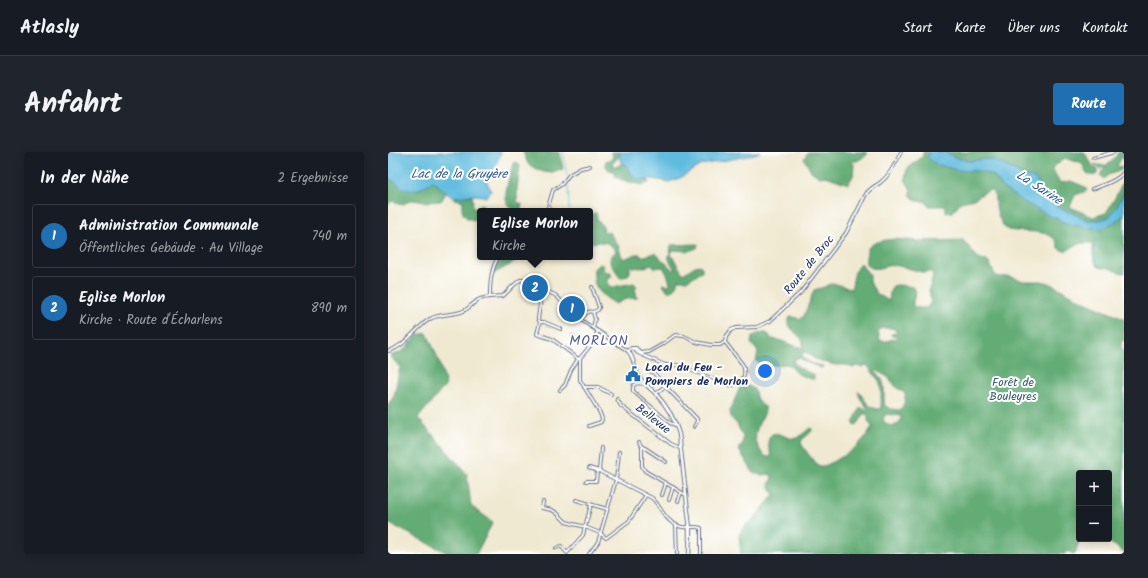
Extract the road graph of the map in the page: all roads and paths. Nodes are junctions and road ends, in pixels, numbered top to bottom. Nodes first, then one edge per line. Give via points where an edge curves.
1 (901, 152) edge
2 (1114, 152) edge
3 (1093, 158) dead end
4 (590, 166) dead end
5 (1124, 172) edge
6 (1092, 189) dead end
7 (550, 208) edge
8 (497, 260) edge
9 (592, 287) dead end
10 (542, 289) junction
11 (490, 297) junction
12 (593, 312) junction
13 (581, 320) junction
14 (540, 322) junction
15 (593, 328) junction
16 (561, 329) dead end
17 (598, 331) junction
18 (573, 336) dead end
19 (725, 342) junction
20 (590, 346) junction
21 (632, 348) junction
22 (388, 351) edge
23 (628, 351) junction
24 (579, 358) junction
25 (649, 371) dead end
26 (646, 384) junction
27 (665, 386) junction
28 (584, 387) junction
29 (560, 390) dead end
30 (611, 394) dead end
31 (656, 394) junction
32 (617, 399) dead end
33 (676, 425) junction
34 (590, 426) dead end
35 (694, 427) dead end
36 (639, 442) dead end
37 (642, 447) junction
38 (601, 448) dead end
39 (682, 449) junction
40 (619, 452) dead end
41 (666, 462) dead end
42 (589, 468) dead end
43 (598, 471) junction
44 (586, 480) dead end
45 (616, 480) junction
46 (666, 483) junction
47 (673, 487) junction
48 (681, 493) junction
49 (646, 494) junction
50 (662, 495) dead end
51 (686, 495) junction
52 (576, 500) dead end
53 (669, 500) dead end
54 (678, 501) dead end
55 (543, 502) dead end
56 (591, 505) junction
57 (607, 509) junction
58 (676, 525) junction
59 (585, 527) junction
60 (689, 527) junction
61 (600, 533) junction
62 (556, 548) dead end
63 (589, 554) edge
64 (677, 554) edge
65 (689, 554) edge
66 (701, 554) edge

1 - 19 street, Route de Broc via 887,177 866,194 846,233 801,292 770,321 757,327 731,330
2 - 3 street
4 - 7 street via 569,175 553,190
5 - 6 street via 1119,177
8 - 11 street via 490,282
9 - 12 street via 599,307
10 - 11 street via 539,283 532,280 520,280 503,296
10 - 13 street via 559,298
10 - 14 street via 538,319
11 - 22 street via 478,300 461,312 431,318 397,347
12 - 13 street via 587,312
12 - 15 street
13 - 15 street
14 - 16 street
14 - 24 street via 537,334 552,339
15 - 17 street
17 - 20 street
17 - 23 street
18 - 20 street via 577,342
19 - 21 street via 711,345 678,335 645,353
19 - 21 street via 744,368 744,378 738,384 730,385 677,365 665,365 640,355
20 - 24 street
21 - 23 street
23 - 26 street via 633,357 638,374
24 - 28 street via 580,380
24 - 29 street
25 - 27 street via 653,372
26 - 31 street
26 - 33 street via 636,383 633,391 670,423
27 - 31 street
27 - 35 street via 697,419
28 - 30 street via 598,387
28 - 34 street via 602,419 601,422
31 - 33 street
32 - 39 street, Bellevue via 621,406 671,444
33 - 39 street
36 - 37 street
37 - 41 street
37 - 46 street via 642,466
38 - 43 street
39 - 51 street
40 - 45 street
42 - 43 street
43 - 44 street via 596,481
43 - 45 street
45 - 49 street
45 - 57 street
46 - 47 street
46 - 50 street
47 - 48 street
47 - 53 street
48 - 51 street
48 - 54 street
49 - 58 street via 656,502 666,518
49 - 61 street via 629,522 606,538
51 - 60 street
52 - 56 street
55 - 59 street via 542,508 552,510 566,522
56 - 57 street
56 - 59 street
57 - 61 street
58 - 60 street
58 - 64 street
59 - 61 street
59 - 62 street via 583,535 567,553 561,546
60 - 65 street
60 - 66 street via 701,528
61 - 63 street via 598,542

